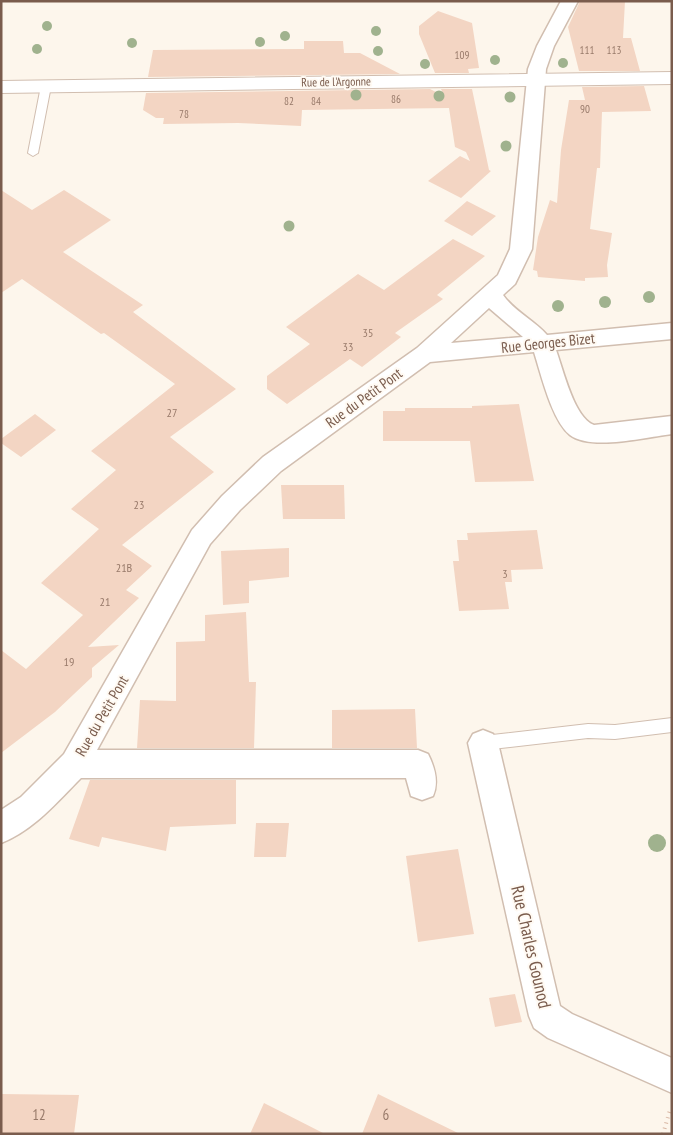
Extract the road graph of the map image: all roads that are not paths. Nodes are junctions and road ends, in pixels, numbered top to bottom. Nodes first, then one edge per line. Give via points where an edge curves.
1 (570, 1) edge
2 (672, 78) edge
3 (534, 79) junction
4 (46, 86) junction
5 (1, 87) edge
6 (33, 153) dead end
7 (491, 293) junction
8 (672, 331) edge
9 (542, 344) junction
10 (425, 354) junction
11 (672, 425) edge
12 (672, 725) edge
13 (483, 743) joint
14 (74, 764) junction
15 (422, 786) dead end
16 (1, 828) edge
17 (672, 1076) edge

1 - 3 street, Rue du Petit Pont via 537,65
2 - 3 street, Rue de l'Argonne
3 - 4 street, Rue de l'Argonne
3 - 7 street, Rue du Petit Pont via 536,94 521,249 507,279
4 - 5 street, Rue de l'Argonne
4 - 6 lane
7 - 9 street via 500,307
7 - 10 street, Rue du Petit Pont
8 - 9 street, Rue Georges Bizet
9 - 10 street, Rue Georges Bizet
9 - 11 street via 568,415 579,429 593,434
10 - 14 street, Rue du Petit Pont via 272,464 231,502 201,537
12 - 13 lane
13 - 17 street, Rue Charles Gounod via 546,1016 560,1026
14 - 15 street, Rue du Petit Pont via 418,764
14 - 16 street, Rue du Petit Pont via 32,807

